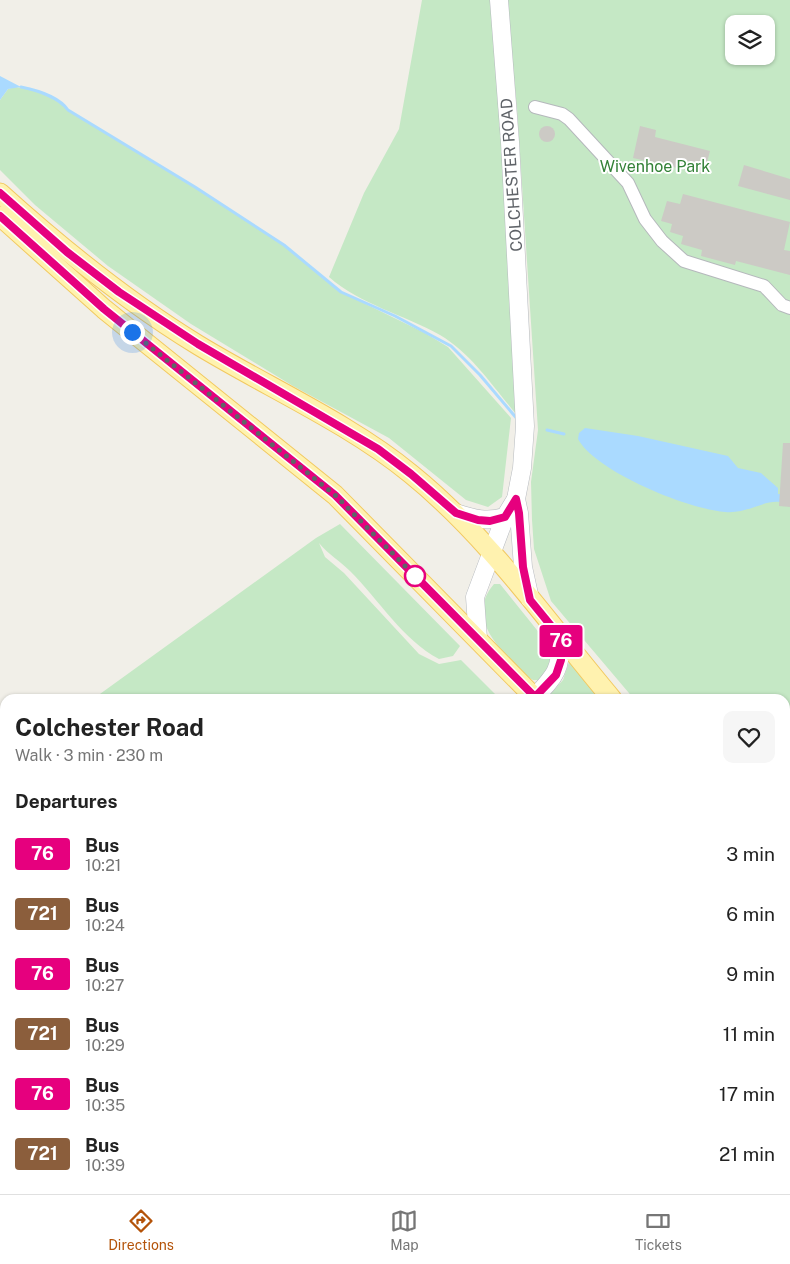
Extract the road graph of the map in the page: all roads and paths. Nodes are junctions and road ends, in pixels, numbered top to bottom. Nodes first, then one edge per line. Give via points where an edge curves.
1 (499, 0) edge
2 (536, 107) dead end
3 (0, 193) edge
4 (0, 216) edge
5 (790, 308) edge
6 (516, 499) junction
7 (456, 513) junction
8 (505, 517) junction
9 (493, 554) junction
10 (530, 600) junction
11 (478, 638) junction
12 (561, 638) junction
13 (532, 694) edge
14 (539, 694) edge
15 (608, 694) edge

1 - 6 main road, COLCHESTER ROAD via 523,360 525,426
2 - 5 street via 569,119 628,183 645,219 662,241 684,261 764,286 782,305
3 - 7 main road via 67,252 119,292 198,344 378,449
4 - 11 main road via 104,309 335,495
6 - 8 main road, COLCHESTER ROAD
6 - 10 main road, COLCHESTER ROAD
7 - 8 main road via 490,521
7 - 9 main road
8 - 9 main road, COLCHESTER ROAD
9 - 10 main road
9 - 11 main road, COLCHESTER ROAD via 475,597
10 - 12 main road
11 - 13 main road
12 - 14 main road via 561,660 556,675
12 - 15 main road

